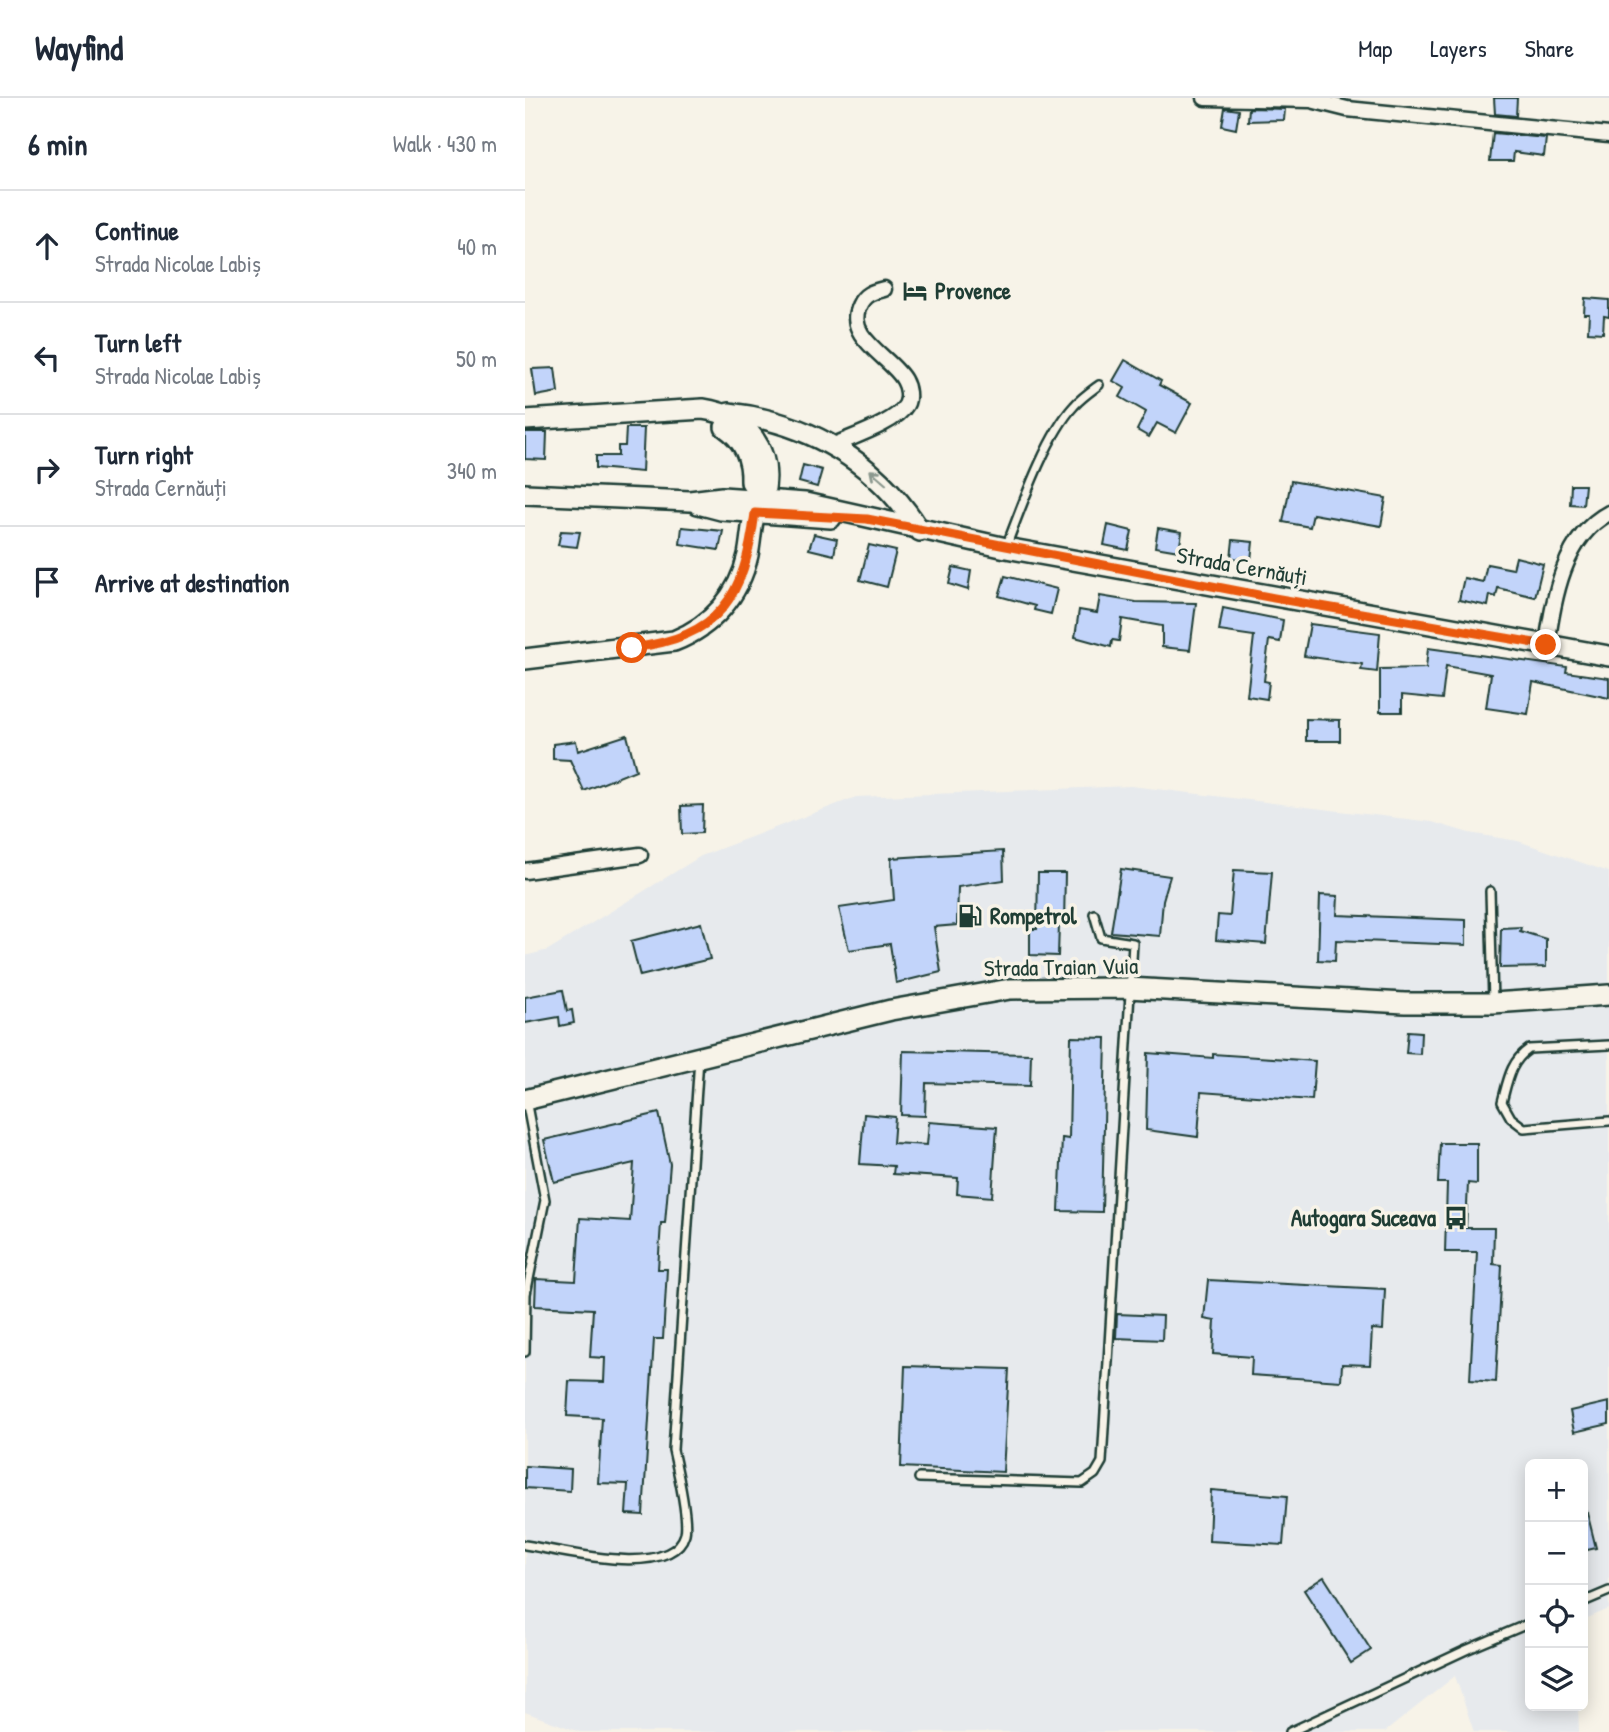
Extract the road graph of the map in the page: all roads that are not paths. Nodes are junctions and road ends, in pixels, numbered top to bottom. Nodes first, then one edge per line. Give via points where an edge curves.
1 (1205, 98) edge
2 (1609, 135) edge
3 (884, 289) dead end
4 (1099, 385) dead end
5 (719, 411) junction
6 (666, 414) junction
7 (525, 420) edge
8 (831, 446) junction
9 (525, 494) edge
10 (755, 503) junction
11 (1609, 513) edge
12 (920, 531) junction
13 (1006, 548) junction
14 (1546, 645) junction
15 (1609, 656) edge
16 (525, 659) edge
17 (640, 855) dead end
18 (525, 870) edge
19 (1490, 891) dead end
20 (1094, 914) dead end
21 (1128, 988) junction
22 (1609, 995) edge
23 (1493, 1003) junction
24 (1609, 1045) edge
25 (699, 1058) junction
26 (525, 1100) edge
27 (1609, 1121) edge
28 (525, 1352) edge
29 (919, 1478) dead end
30 (525, 1545) edge
31 (1609, 1591) edge
32 (1588, 1600) edge
33 (1525, 1625) edge
34 (1290, 1732) edge

1 - 2 street via 1311,100 1347,109
3 - 8 street via 864,298 858,322 873,349 905,380 906,405 899,415
4 - 13 lane via 1073,407 1049,447
5 - 6 street
5 - 8 street via 778,422
5 - 10 street via 745,425 758,441 764,466
6 - 7 street
6 - 10 street via 714,422 739,438 750,462
12 -> 8 street via 873,472
9 - 10 street, Strada Cernăuți via 690,501 722,497
10 - 12 street, Strada Cernăuți
10 - 16 street via 740,580 712,620 692,634 656,645
11 - 14 street via 1582,534 1572,552 1555,591
12 - 13 street, Strada Cernăuți
13 - 14 street, Strada Cernăuți
14 - 15 street, Strada Cernăuți
17 - 18 street
19 - 23 lane
20 - 21 lane via 1101,938 1133,943
21 - 23 street, Strada Traian Vuia via 1378,1002
21 - 25 street, Strada Traian Vuia via 1046,987 976,993
21 - 29 lane via 1102,1462 1083,1483
22 - 23 street, Strada Traian Vuia
24 - 27 lane via 1529,1049 1511,1067 1502,1101 1511,1118 1524,1128
25 - 26 street, Strada Traian Vuia
25 - 30 lane via 673,1450 685,1534 672,1553 657,1559 630,1560
26 - 28 lane via 545,1200 526,1294
31 - 32 lane
33 - 34 lane

